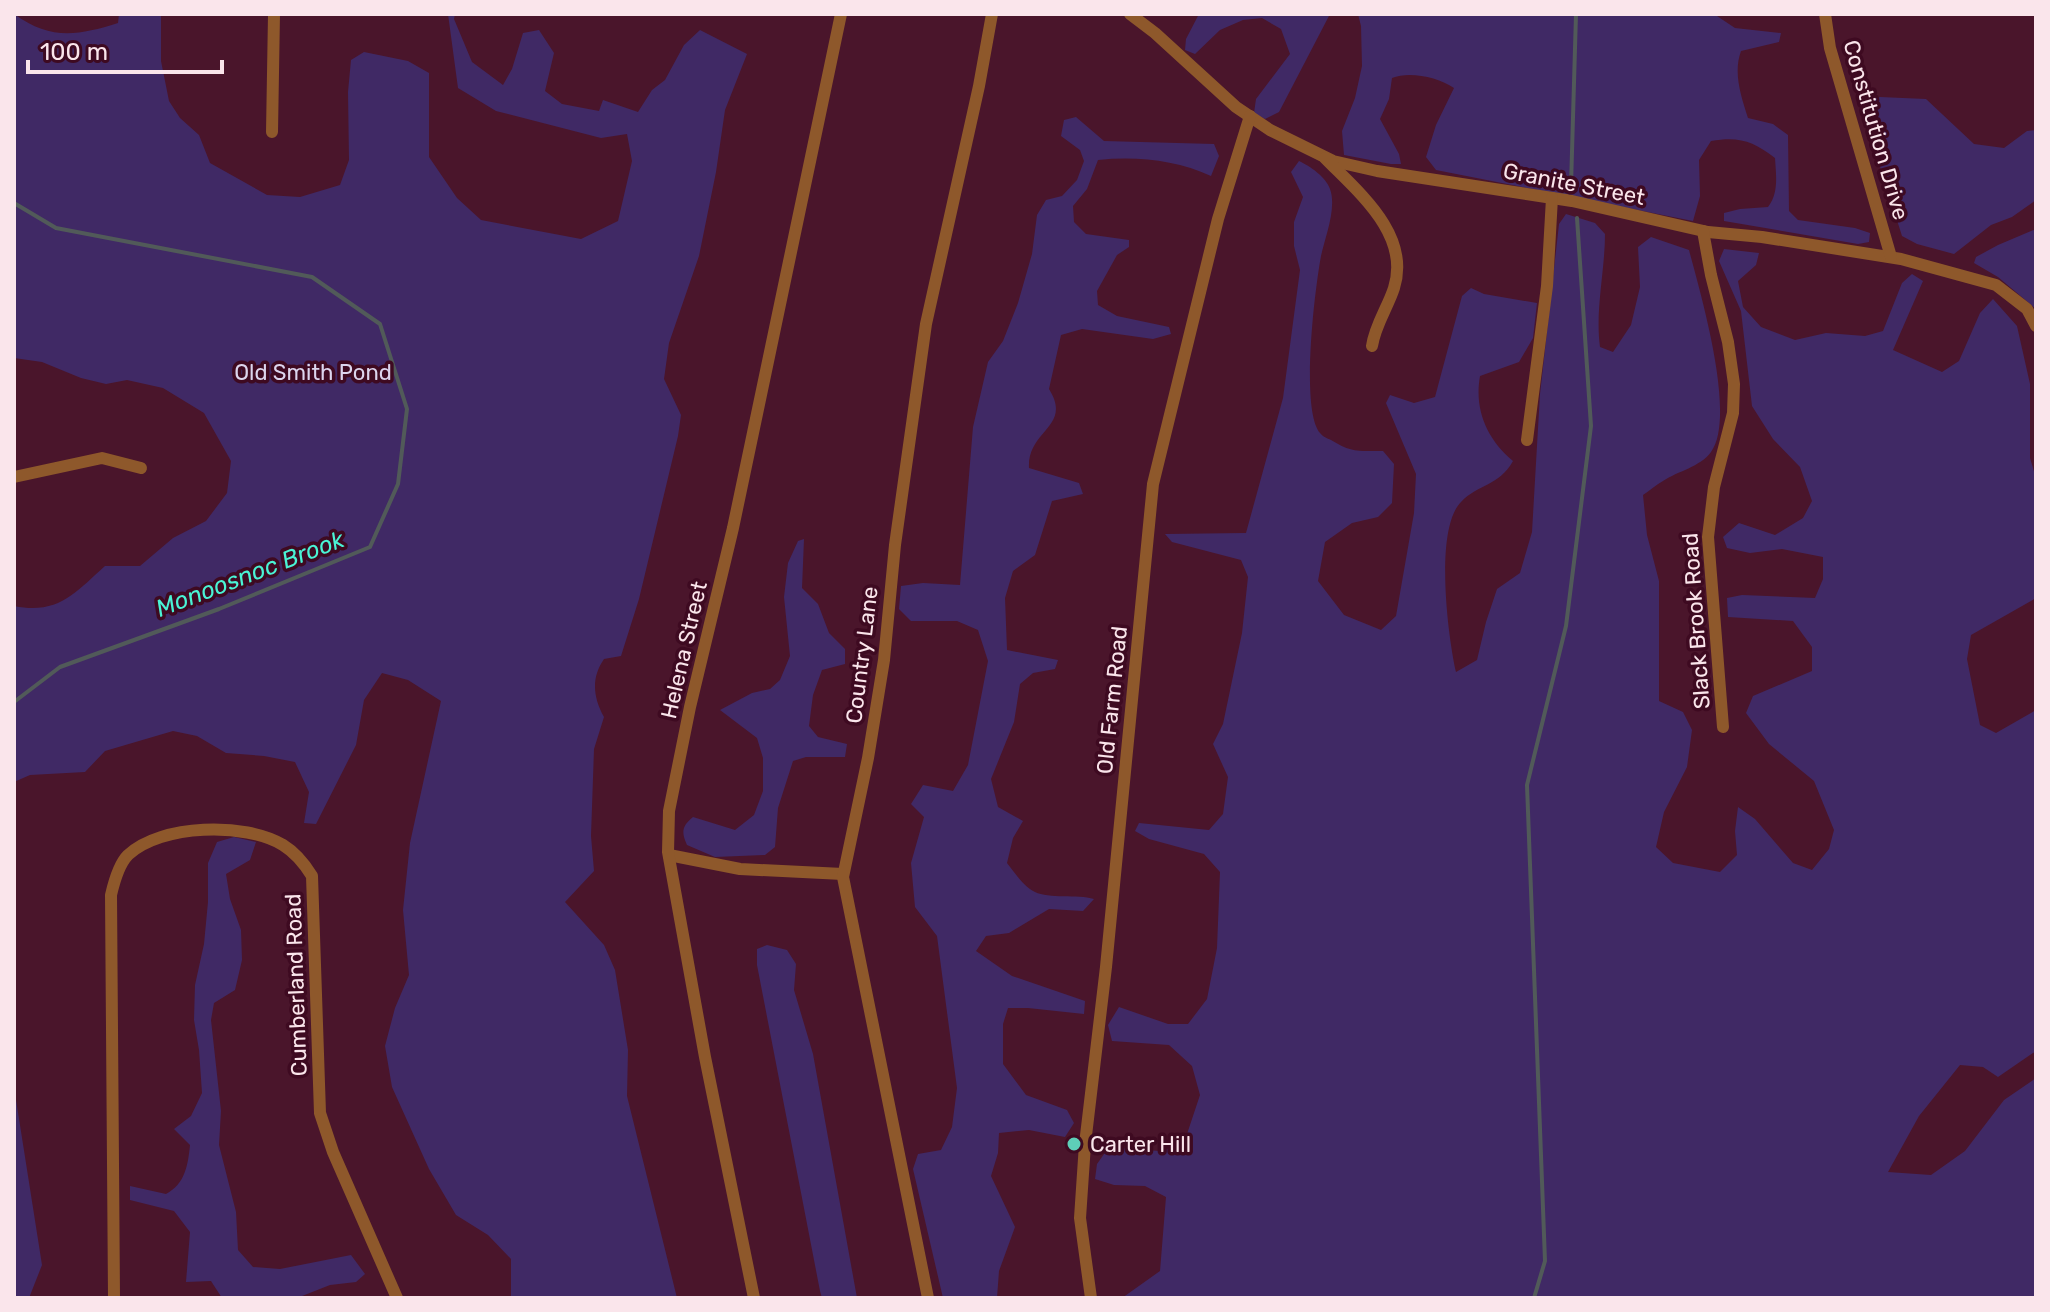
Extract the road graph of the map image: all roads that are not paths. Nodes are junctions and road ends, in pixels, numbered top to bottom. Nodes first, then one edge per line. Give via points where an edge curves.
1 (274, 14) edge
2 (841, 14) edge
3 (992, 14) edge
4 (1130, 14) edge
5 (1825, 14) edge
6 (1250, 116) junction
7 (272, 132) dead end
8 (1323, 156) junction
9 (1552, 198) junction
10 (1703, 231) junction
11 (1891, 257) junction
12 (2036, 326) edge
13 (1372, 346) dead end
14 (1527, 440) dead end
15 (141, 468) dead end
16 (14, 477) edge
17 (1723, 727) dead end
18 (669, 855) junction
19 (843, 874) junction
20 (114, 1298) edge
21 (397, 1298) edge
22 (754, 1298) edge
23 (928, 1298) edge
24 (1091, 1298) edge

1 - 7 street
2 - 18 street, Helena Street via 690,707 669,811
3 - 19 street, Country Lane via 926,324 884,660
4 - 6 street, Granite Street
5 - 11 street, Constitution Drive via 1830,48
6 - 8 street, Granite Street
6 - 24 street, Old Farm Road via 1211,248 1153,484 1084,1159 1080,1218
8 - 9 street, Granite Street via 1377,171
8 - 13 street via 1370,204 1397,254 1395,285
9 - 10 street, Granite Street
9 - 14 street via 1547,286
10 - 11 street, Granite Street
10 - 17 street, Slack Brook Road via 1734,384 1708,537
11 - 12 street, Granite Street via 1996,285 2027,309
15 - 16 street via 102,458
18 - 19 street via 740,869
18 - 22 street, Helena Street
19 - 23 street, Country Lane
20 - 21 street, Cumberland Road via 111,895 128,855 153,840 220,828 280,843 312,876 320,1113

